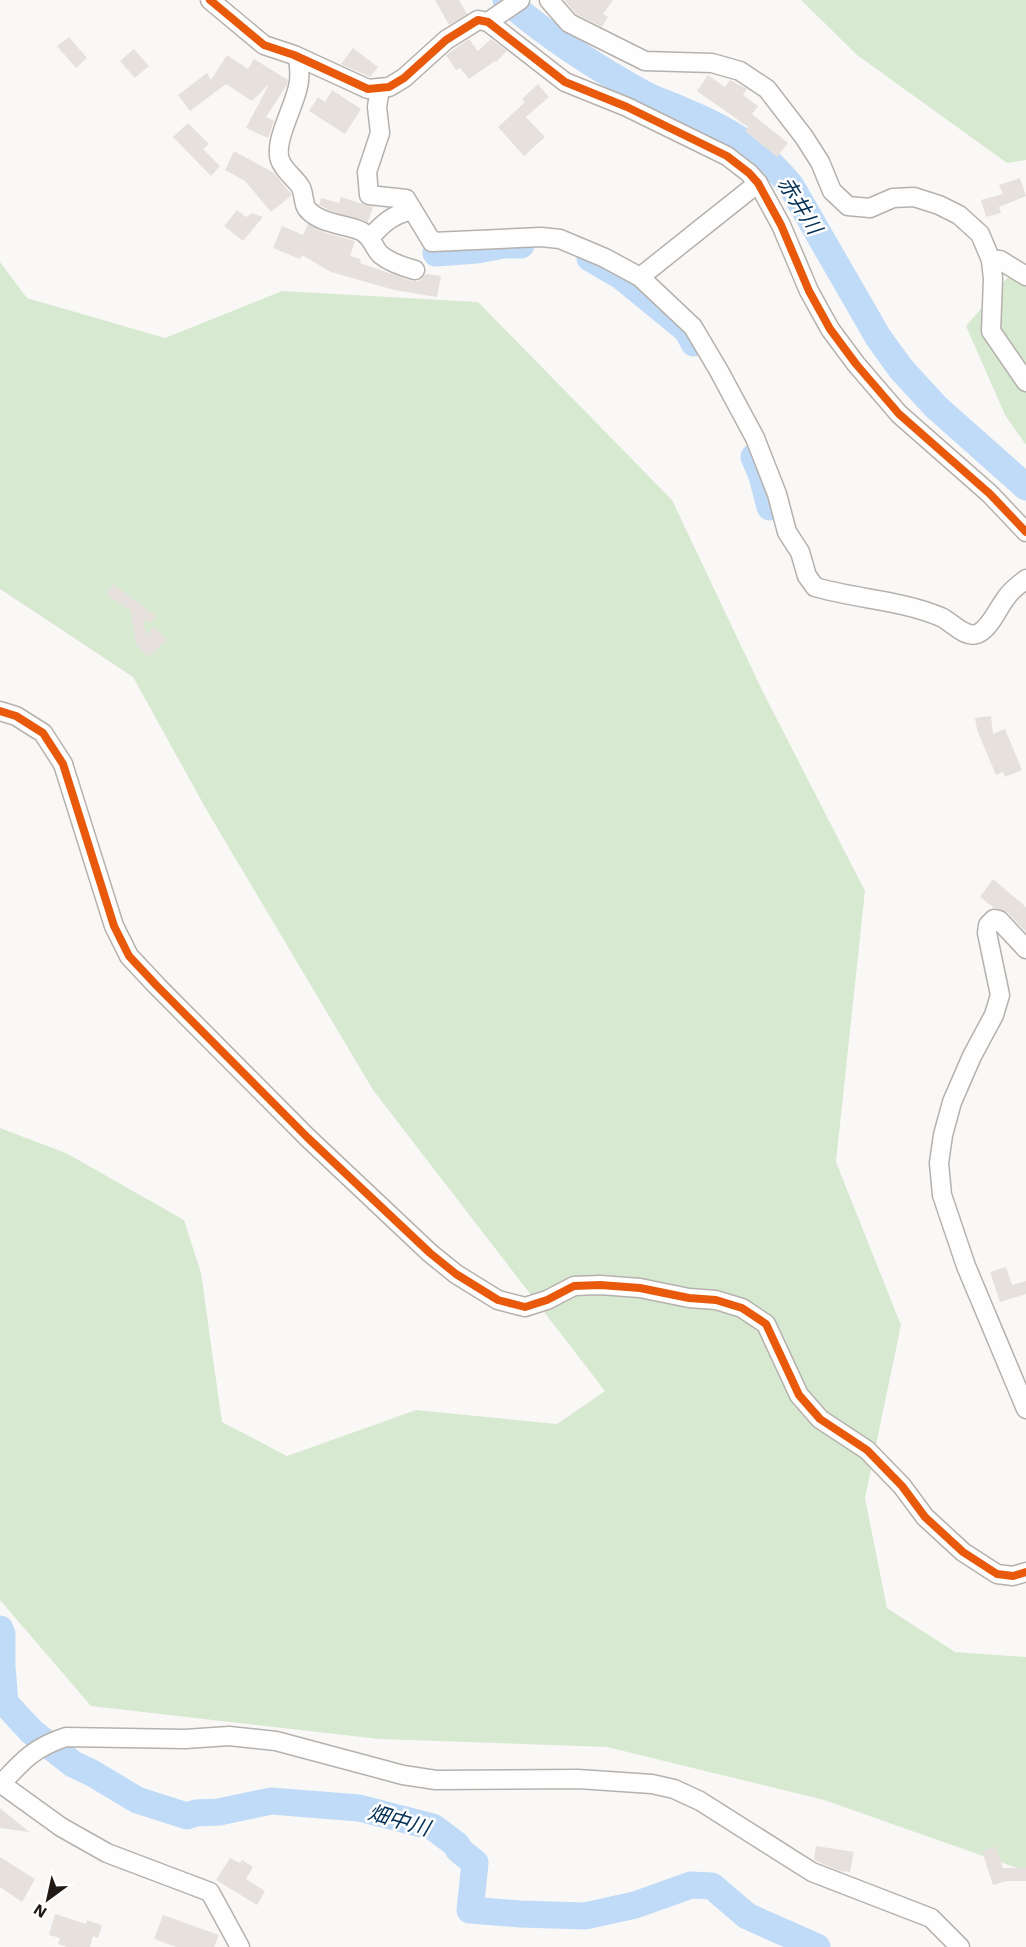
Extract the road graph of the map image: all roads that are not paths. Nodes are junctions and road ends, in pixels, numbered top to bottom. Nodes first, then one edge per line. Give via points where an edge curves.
1 (210, 0) edge
2 (520, 0) edge
3 (549, 0) edge
4 (488, 22) junction
5 (298, 57) junction
6 (380, 88) junction
7 (758, 183) junction
8 (412, 210) junction
9 (370, 238) junction
10 (991, 260) junction
11 (415, 270) dead end
12 (1026, 276) edge
13 (640, 277) junction
14 (1026, 382) edge
15 (1026, 532) edge
16 (1026, 579) edge
17 (0, 711) edge
18 (1026, 949) edge
19 (1026, 1409) edge
20 (1026, 1572) edge
21 (1, 1783) edge
22 (240, 1947) edge
23 (960, 1947) edge

1 - 5 street via 264,45
2 - 4 street
3 - 10 street via 569,23 645,61 712,63 740,71 767,89 820,162 832,191 848,206 870,208 893,198 914,197 939,205 980,234
4 - 6 street via 478,20 446,40 404,78
4 - 7 street via 565,82 627,107 727,156
5 - 6 street via 368,89
5 - 9 street via 300,80 278,149 280,161 301,187 308,211
6 - 8 street via 380,133 367,172 369,195 405,200
7 - 13 street
7 - 15 street via 809,291 856,364 899,414 990,494
8 - 9 street via 397,214
8 - 13 street via 432,243 560,239
9 - 11 street via 380,254
10 - 12 street via 1000,260
10 - 14 street via 991,332
13 - 16 street via 693,327 719,370 755,438 787,532 814,587 922,610 971,635 980,633 1006,597
17 - 20 street via 44,733 63,765 114,926 129,956 308,1138 430,1253 498,1300 525,1307 574,1286 600,1285 716,1300 742,1308 766,1324 799,1395 820,1419 867,1450 963,1552 997,1574 1013,1576
18 - 19 street via 999,920 988,925 1000,995 952,1102 939,1163 942,1195 966,1266
21 - 22 street via 61,1827 107,1853 210,1892
21 - 23 street via 27,1756 66,1737 229,1736 276,1741 436,1780 578,1779 652,1784 700,1801 812,1872 931,1918

